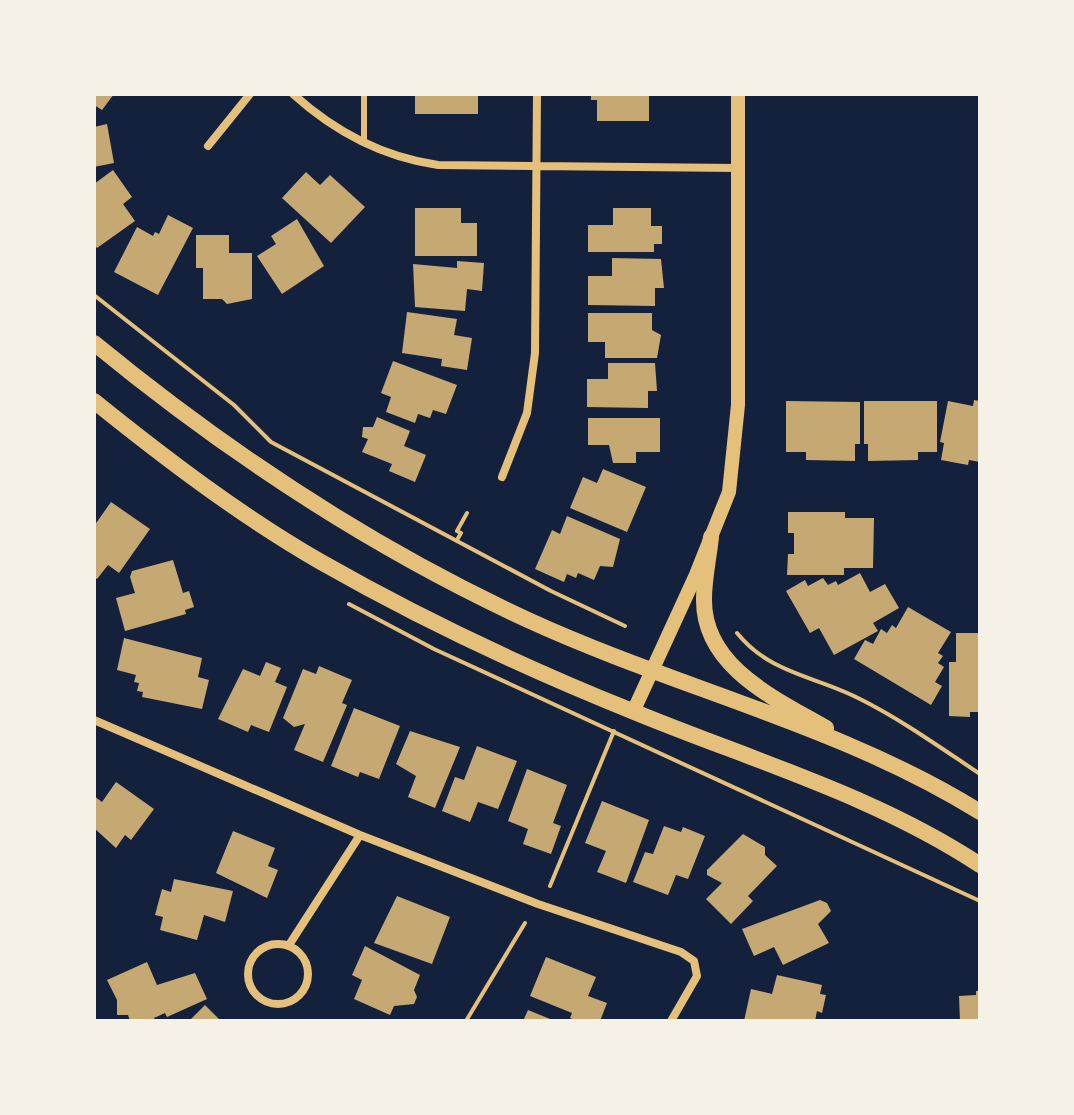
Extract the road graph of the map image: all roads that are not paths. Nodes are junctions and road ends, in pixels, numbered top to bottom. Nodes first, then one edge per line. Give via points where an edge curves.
1 (250, 94) edge
2 (293, 94) edge
3 (364, 94) edge
4 (537, 94) edge
5 (738, 94) edge
6 (364, 144) junction
7 (208, 146) dead end
8 (537, 166) junction
9 (737, 168) junction
10 (94, 343) edge
11 (94, 401) edge
12 (502, 477) dead end
13 (711, 537) junction
14 (652, 671) junction
15 (633, 712) junction
16 (94, 720) edge
17 (865, 752) junction
18 (980, 812) edge
19 (360, 835) junction
20 (980, 865) edge
21 (289, 945) junction
22 (671, 1021) edge

1 - 7 street
2 - 6 street
3 - 6 lane
4 - 8 street
5 - 9 street
6 - 8 street via 438,165
8 - 9 street
8 - 12 street via 535,353 527,413
9 - 13 street via 738,405 729,492
10 - 14 main road via 263,473 383,546 528,620
11 - 15 main road via 210,489 319,561 504,656
13 - 14 street
13 - 17 main road via 704,601 715,643 745,680
14 - 15 street
14 - 17 main road
15 - 20 main road via 858,801
16 - 19 street
17 - 18 main road
19 - 21 street
19 - 22 street via 681,952 694,961 697,976
21 - 21 street via 268,945 252,958 248,979 265,1001 286,1003 306,986 307,965

